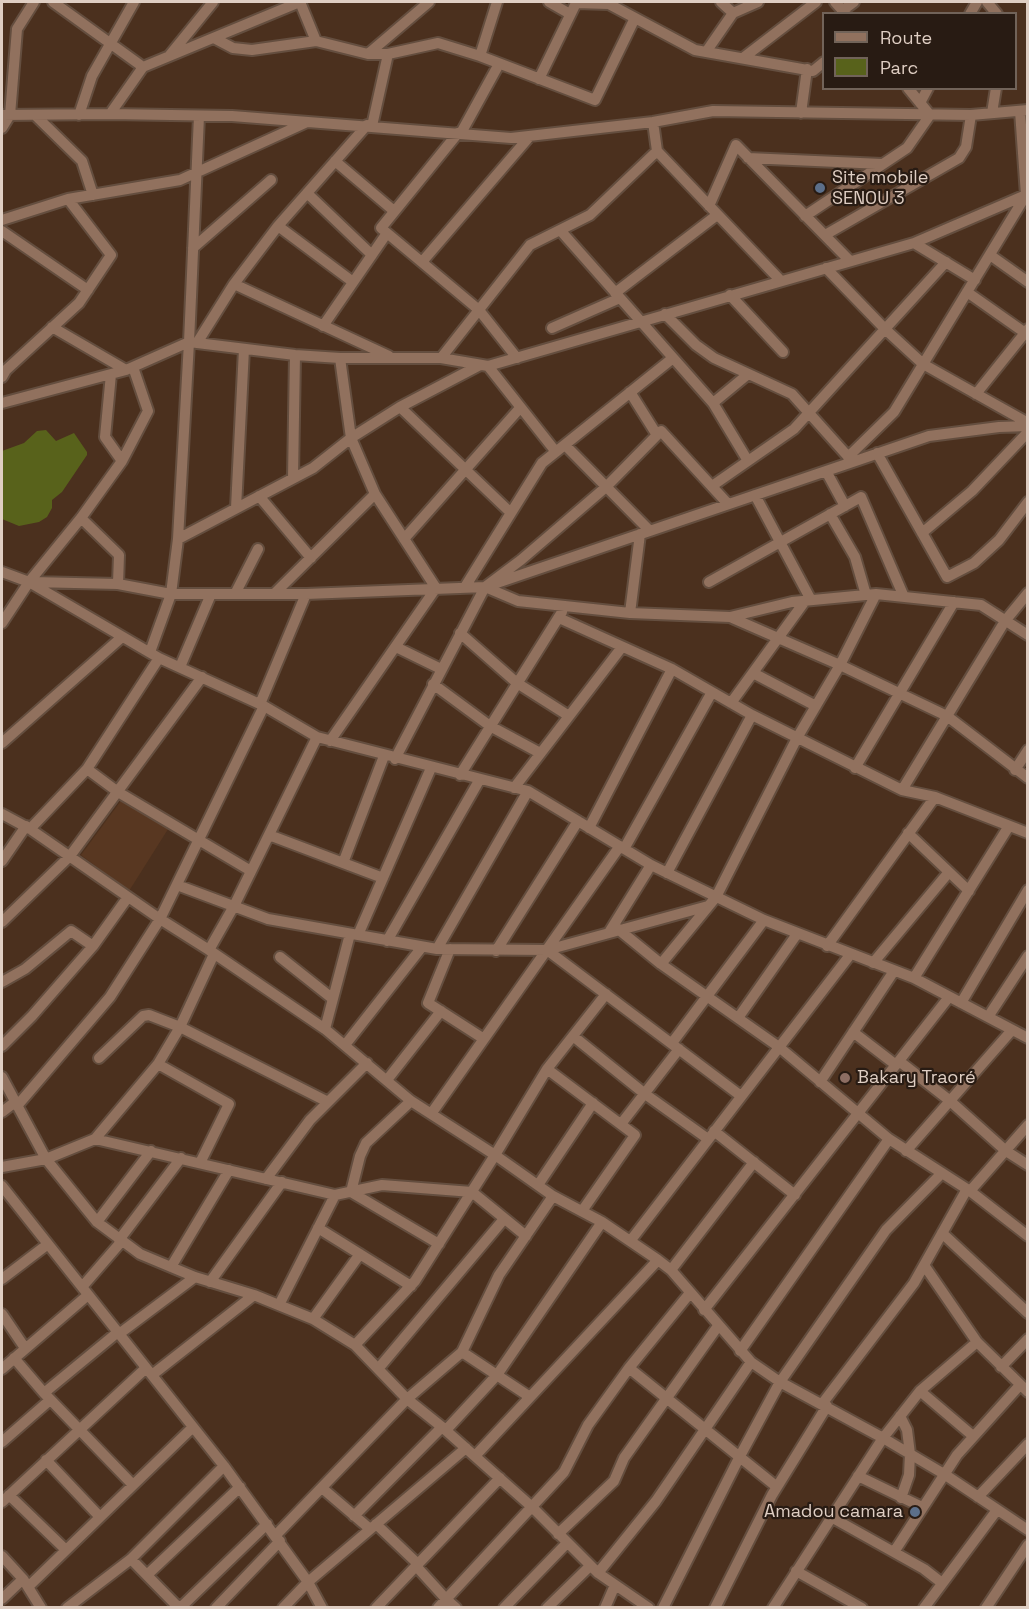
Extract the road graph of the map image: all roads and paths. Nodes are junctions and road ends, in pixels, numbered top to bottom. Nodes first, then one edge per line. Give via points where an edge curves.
1 (34, 2) edge
2 (54, 2) edge
3 (134, 2) edge
4 (213, 2) edge
5 (300, 2) edge
6 (429, 2) edge
7 (497, 2) edge
8 (549, 2) edge
9 (721, 2) edge
10 (758, 2) edge
11 (816, 2) edge
12 (835, 2) edge
13 (854, 2) edge
14 (610, 3) edge
15 (845, 12) edge
16 (733, 13) junction
17 (570, 14) junction
18 (635, 18) junction
19 (214, 38) junction
20 (316, 41) junction
21 (110, 43) junction
22 (706, 52) junction
23 (368, 54) junction
24 (388, 54) junction
25 (169, 56) junction
26 (480, 56) junction
27 (743, 58) junction
28 (822, 63) edge
29 (499, 64) junction
30 (143, 67) junction
31 (807, 69) junction
32 (539, 79) junction
33 (910, 90) edge
34 (927, 90) edge
35 (996, 90) edge
36 (920, 103) junction
37 (1024, 110) edge
38 (801, 113) junction
39 (110, 114) junction
40 (992, 114) junction
41 (6, 115) edge
42 (35, 115) junction
43 (79, 115) junction
44 (930, 115) junction
45 (971, 115) junction
46 (199, 116) junction
47 (308, 122) junction
48 (653, 122) junction
49 (370, 126) junction
50 (2, 128) edge
51 (459, 133) junction
52 (530, 136) junction
53 (657, 152) junction
54 (748, 158) junction
55 (335, 161) junction
56 (882, 164) junction
57 (196, 173) junction
58 (271, 180) dead end
59 (307, 193) junction
60 (1027, 194) edge
61 (93, 195) junction
62 (68, 199) junction
63 (709, 206) junction
64 (394, 211) junction
65 (717, 215) junction
66 (805, 216) junction
67 (2, 220) edge
68 (278, 226) junction
69 (560, 230) junction
70 (2, 231) edge
71 (387, 233) junction
72 (825, 236) junction
73 (914, 243) junction
74 (193, 248) junction
75 (372, 255) junction
76 (990, 255) junction
77 (850, 261) junction
78 (422, 262) junction
79 (946, 262) junction
80 (826, 268) junction
81 (780, 280) junction
82 (975, 280) junction
83 (353, 282) junction
84 (1028, 282) edge
85 (234, 284) junction
86 (88, 290) junction
87 (967, 292) junction
88 (730, 295) junction
89 (618, 296) junction
90 (479, 310) junction
91 (665, 314) junction
92 (640, 322) junction
93 (323, 326) junction
94 (52, 327) junction
95 (552, 328) dead end
96 (885, 329) junction
97 (1026, 332) edge
98 (193, 343) junction
99 (244, 349) junction
100 (783, 352) dead end
101 (295, 355) junction
102 (340, 358) junction
103 (393, 358) junction
104 (441, 358) junction
105 (517, 358) junction
106 (673, 358) junction
107 (923, 364) junction
108 (484, 366) junction
109 (130, 369) junction
110 (3, 370) edge
111 (111, 374) junction
112 (747, 375) junction
113 (630, 392) junction
114 (976, 394) junction
115 (2, 403) edge
116 (713, 403) junction
117 (400, 407) junction
118 (520, 408) junction
119 (808, 414) junction
120 (1028, 425) edge
121 (1028, 432) edge
122 (657, 435) junction
123 (351, 438) junction
124 (561, 449) junction
125 (877, 453) junction
126 (850, 459) junction
127 (122, 461) junction
128 (748, 461) junction
129 (466, 469) junction
130 (826, 471) junction
131 (293, 478) junction
132 (712, 486) junction
133 (606, 487) junction
134 (375, 494) junction
135 (755, 495) junction
136 (259, 496) junction
137 (1028, 502) edge
138 (728, 504) junction
139 (844, 506) junction
140 (236, 508) junction
141 (512, 513) junction
142 (830, 514) junction
143 (81, 518) junction
144 (645, 532) junction
145 (922, 533) junction
146 (178, 538) junction
147 (404, 539) junction
148 (780, 542) junction
149 (258, 549) dead end
150 (311, 558) junction
151 (2, 572) edge
152 (29, 582) junction
153 (709, 582) dead end
154 (118, 584) junction
155 (465, 587) junction
156 (484, 587) junction
157 (436, 588) junction
158 (1028, 593) edge
159 (171, 594) junction
160 (211, 594) junction
161 (235, 594) junction
162 (274, 594) junction
163 (306, 594) junction
164 (871, 594) junction
165 (904, 597) junction
166 (808, 601) junction
167 (954, 603) junction
168 (566, 606) junction
169 (630, 613) junction
170 (730, 616) junction
171 (559, 618) junction
172 (1005, 621) junction
173 (2, 623) edge
174 (460, 633) junction
175 (1028, 635) edge
176 (122, 637) junction
177 (778, 639) junction
178 (396, 647) junction
179 (622, 647) junction
180 (154, 655) junction
181 (840, 665) junction
182 (180, 667) junction
183 (441, 669) junction
184 (672, 669) junction
185 (753, 673) junction
186 (202, 677) junction
187 (517, 683) junction
188 (434, 684) junction
189 (712, 692) junction
190 (900, 693) junction
191 (731, 703) junction
192 (262, 705) junction
193 (816, 706) junction
194 (752, 715) junction
195 (569, 716) junction
196 (947, 716) junction
197 (490, 726) junction
198 (317, 738) junction
199 (797, 738) junction
200 (2, 741) edge
201 (330, 741) junction
202 (1028, 750) edge
203 (540, 753) junction
204 (389, 757) junction
205 (431, 768) junction
206 (855, 768) junction
207 (87, 769) junction
208 (1015, 770) junction
209 (460, 774) junction
210 (1028, 778) edge
211 (480, 780) junction
212 (514, 788) junction
213 (902, 790) junction
214 (528, 791) junction
215 (118, 792) junction
216 (935, 796) junction
217 (2, 814) edge
218 (578, 822) junction
219 (1009, 826) junction
220 (28, 827) junction
221 (589, 828) junction
222 (908, 833) junction
223 (1028, 833) edge
224 (269, 835) junction
225 (199, 840) junction
226 (622, 848) junction
227 (70, 856) junction
228 (2, 861) edge
229 (343, 863) junction
230 (651, 865) junction
231 (251, 871) junction
232 (949, 872) junction
233 (668, 873) junction
234 (383, 878) junction
235 (177, 885) junction
236 (1028, 890) edge
237 (969, 891) junction
238 (128, 897) junction
239 (716, 897) junction
240 (234, 906) junction
241 (708, 906) junction
242 (160, 919) junction
243 (764, 920) junction
244 (2, 922) edge
245 (614, 930) junction
246 (354, 934) junction
247 (797, 934) junction
248 (387, 940) junction
249 (93, 946) junction
250 (827, 946) junction
251 (422, 947) junction
252 (436, 949) junction
253 (450, 949) junction
254 (547, 950) junction
255 (496, 951) junction
256 (212, 952) junction
257 (850, 955) junction
258 (1028, 956) edge
259 (280, 957) dead end
260 (873, 963) junction
261 (661, 964) junction
262 (894, 971) junction
263 (914, 978) junction
264 (2, 982) edge
265 (606, 994) junction
266 (708, 996) junction
267 (949, 997) junction
268 (333, 999) junction
269 (961, 1003) junction
270 (441, 1011) junction
271 (988, 1017) junction
272 (738, 1018) junction
273 (180, 1027) junction
274 (325, 1029) junction
275 (1012, 1030) junction
276 (854, 1032) junction
277 (573, 1036) junction
278 (1027, 1037) edge
279 (484, 1038) junction
280 (345, 1045) junction
281 (2, 1046) edge
282 (675, 1046) junction
283 (779, 1047) junction
284 (99, 1058) dead end
285 (367, 1063) junction
286 (898, 1063) junction
287 (158, 1064) junction
288 (547, 1069) junction
289 (2, 1077) edge
290 (387, 1080) junction
291 (820, 1082) junction
292 (645, 1094) junction
293 (741, 1096) junction
294 (949, 1100) junction
295 (411, 1101) junction
296 (328, 1102) junction
297 (593, 1103) junction
298 (16, 1104) junction
299 (2, 1112) edge
300 (431, 1114) junction
301 (857, 1114) junction
302 (621, 1124) junction
303 (1028, 1125) edge
304 (711, 1135) junction
305 (95, 1139) junction
306 (889, 1140) junction
307 (1006, 1150) junction
308 (151, 1151) junction
309 (906, 1151) junction
310 (495, 1155) junction
311 (181, 1158) junction
312 (46, 1160) junction
313 (754, 1162) junction
314 (200, 1163) junction
315 (1028, 1165) edge
316 (2, 1167) edge
317 (229, 1170) junction
318 (941, 1174) junction
319 (266, 1179) junction
320 (282, 1182) junction
321 (538, 1185) junction
322 (2, 1186) edge
323 (968, 1190) junction
324 (351, 1192) junction
325 (472, 1192) junction
326 (334, 1195) junction
327 (795, 1195) junction
328 (553, 1196) junction
329 (582, 1211) junction
330 (504, 1219) junction
331 (97, 1222) junction
332 (602, 1222) junction
333 (318, 1228) junction
334 (942, 1233) junction
335 (526, 1236) junction
336 (1028, 1236) edge
337 (631, 1240) junction
338 (120, 1241) junction
339 (48, 1244) junction
340 (439, 1244) junction
341 (360, 1254) junction
342 (658, 1260) junction
343 (924, 1265) junction
344 (171, 1268) junction
345 (671, 1270) junction
346 (195, 1277) junction
347 (2, 1279) edge
348 (210, 1282) junction
349 (411, 1286) junction
350 (85, 1291) junction
351 (690, 1293) junction
352 (254, 1295) junction
353 (279, 1305) junction
354 (704, 1310) junction
355 (1028, 1313) edge
356 (2, 1314) edge
357 (313, 1319) junction
358 (718, 1326) junction
359 (119, 1333) junction
360 (1028, 1339) edge
361 (977, 1342) junction
362 (355, 1345) junction
363 (25, 1348) junction
364 (741, 1351) junction
365 (462, 1352) junction
366 (14, 1358) junction
367 (751, 1362) junction
368 (1001, 1366) junction
369 (629, 1368) junction
370 (2, 1369) edge
371 (378, 1369) junction
372 (149, 1371) junction
373 (497, 1375) junction
374 (780, 1382) junction
375 (1024, 1388) edge
376 (920, 1391) junction
377 (47, 1397) junction
378 (530, 1397) junction
379 (666, 1398) junction
380 (407, 1399) junction
381 (824, 1405) junction
382 (900, 1416) junction
383 (193, 1427) junction
384 (444, 1429) junction
385 (705, 1429) junction
386 (79, 1430) junction
387 (974, 1436) junction
388 (883, 1438) junction
389 (2, 1442) edge
390 (1028, 1443) edge
391 (466, 1448) junction
392 (909, 1454) junction
393 (475, 1456) junction
394 (740, 1456) junction
395 (46, 1460) junction
396 (224, 1466) junction
397 (944, 1474) junction
398 (858, 1476) junction
399 (500, 1478) junction
400 (133, 1485) junction
401 (240, 1487) junction
402 (777, 1487) junction
403 (322, 1488) junction
404 (978, 1497) junction
405 (5, 1498) edge
406 (902, 1498) junction
407 (532, 1508) junction
408 (922, 1508) junction
409 (997, 1510) junction
410 (354, 1516) junction
411 (1028, 1516) edge
412 (100, 1517) junction
413 (831, 1517) junction
414 (267, 1524) junction
415 (373, 1526) junction
416 (1024, 1528) edge
417 (558, 1534) junction
418 (278, 1538) junction
419 (567, 1543) junction
420 (1028, 1545) edge
421 (66, 1550) junction
422 (894, 1552) junction
423 (2, 1556) edge
424 (131, 1559) junction
425 (417, 1565) junction
426 (594, 1570) junction
427 (796, 1571) junction
428 (147, 1575) junction
429 (308, 1582) junction
430 (26, 1583) junction
431 (942, 1583) junction
432 (615, 1585) junction
433 (2, 1599) edge
434 (442, 1604) edge
435 (41, 1608) edge
436 (67, 1608) edge
437 (179, 1608) edge
438 (216, 1608) edge
439 (283, 1608) edge
440 (322, 1608) edge
441 (376, 1608) edge
442 (456, 1608) edge
443 (504, 1608) edge
444 (547, 1608) edge
445 (605, 1608) edge
446 (649, 1608) edge
447 (663, 1608) edge
448 (715, 1608) edge
449 (773, 1608) edge
450 (862, 1608) edge
451 (924, 1608) edge
452 (986, 1608) edge

1 - 41 street via 17,29
2 - 21 street
3 - 21 street
4 - 25 street
5 - 19 street
5 - 20 street
6 - 23 street
7 - 26 street
8 - 17 street
9 - 16 street
10 - 16 street
11 - 27 street
12 - 15 street
13 - 15 street
14 - 17 street via 576,3
14 - 18 street
16 - 22 street
17 - 32 street
18 - 22 street
18 - 32 street via 595,100
19 - 20 street via 233,48 252,50
19 - 25 street
20 - 23 street
21 - 30 street
21 - 43 street via 92,76
22 - 27 street
23 - 24 street
24 - 26 street via 438,43
24 - 49 street
25 - 30 street
26 - 29 street
27 - 31 street
28 - 31 street via 813,70
29 - 32 street
29 - 51 street
30 - 39 street
31 - 38 street
33 - 36 street
34 - 36 street
35 - 40 street
36 - 44 street
37 - 40 street
37 - 60 street
38 - 44 street
38 - 48 street via 713,111
39 - 43 street
39 - 46 street
40 - 45 street
41 - 42 street
41 - 50 street
42 - 43 street
42 - 61 street via 82,161
44 - 45 street
44 - 56 street via 907,148
45 - 72 street via 966,147 960,158
46 - 47 street
46 - 57 street
47 - 49 street
47 - 57 street
48 - 52 street
48 - 53 street
49 - 51 street
49 - 55 street
51 - 52 street
51 - 64 street
52 - 78 street
53 - 63 street
53 - 69 street via 590,214
54 - 56 street
54 - 63 street via 736,145
54 - 66 street
55 - 59 street
55 - 64 street
56 - 66 street
57 - 61 street via 180,180
57 - 74 street
58 - 74 street
59 - 68 street
59 - 75 street
60 - 73 street
60 - 76 street
61 - 62 street
62 - 67 street
62 - 86 street via 111,255
63 - 65 street
64 - 71 street via 381,228
65 - 81 street
65 - 89 street
66 - 72 street
68 - 83 street
68 - 85 street
69 - 89 street
69 - 90 street via 530,246
70 - 86 street
71 - 75 street
71 - 78 street
72 - 77 street
73 - 77 street
73 - 79 street
74 - 98 street
75 - 83 street
76 - 82 street
76 - 84 street
77 - 80 street
78 - 90 street
79 - 82 street
79 - 96 street
80 - 81 street
80 - 96 street
81 - 88 street
82 - 87 street
83 - 93 street
85 - 93 street
85 - 98 street
86 - 94 street
87 - 97 street
87 - 107 street
88 - 91 street
88 - 100 street
89 - 92 street
89 - 95 street
90 - 104 street
90 - 105 street
91 - 92 street
91 - 112 street via 696,345
92 - 105 street
92 - 106 street
93 - 103 street
94 - 109 street
94 - 110 street
96 - 107 street
96 - 119 street
97 - 114 street
98 - 99 street
98 - 109 street
98 - 146 street
99 - 101 street
99 - 140 street
101 - 102 street
101 - 131 street
102 - 103 street
102 - 123 street
103 - 104 street
104 - 108 street
105 - 108 street
106 - 113 street
106 - 116 street
107 - 114 street
107 - 126 street via 894,412
108 - 117 street
108 - 118 street
109 - 111 street
109 - 127 street via 148,411
111 - 115 street
111 - 127 street via 105,437
112 - 116 street
112 - 119 street via 792,394
113 - 122 street
113 - 124 street
114 - 120 street
116 - 128 street
117 - 123 street
117 - 129 street
118 - 124 street
118 - 129 street
119 - 126 street
119 - 128 street via 794,429
120 - 125 street via 929,436
121 - 145 street via 972,491
122 - 132 street via 661,431
122 - 133 street
123 - 131 street via 313,468
123 - 134 street
124 - 133 street
124 - 141 street via 542,464
125 - 126 street
125 - 145 street
126 - 130 street
127 - 143 street
128 - 132 street
129 - 141 street
129 - 147 street
130 - 135 street
130 - 139 street
131 - 136 street
132 - 138 street
133 - 144 street
133 - 156 street
134 - 147 street
134 - 150 street
135 - 138 street
135 - 148 street
136 - 140 street
136 - 150 street
137 - 145 street via 999,540 974,563 947,577
138 - 144 street
139 - 142 street
139 - 165 street via 861,497
140 - 146 street
141 - 155 street
142 - 148 street
142 - 164 street
143 - 152 street
143 - 154 street via 119,555
144 - 156 street
144 - 169 street
146 - 159 street
147 - 157 street
148 - 153 street
148 - 166 street
149 - 161 street
150 - 162 street
151 - 152 street
152 - 154 street
152 - 173 street
152 - 176 street
154 - 159 street
155 - 156 street
155 - 157 street
156 - 168 street via 518,601
156 - 174 street
157 - 163 street
157 - 178 street
158 - 172 street
159 - 160 street
159 - 180 street
160 - 161 street
160 - 182 street
161 - 162 street
162 - 163 street
163 - 192 street
164 - 165 street
164 - 166 street
164 - 181 street
165 - 167 street
166 - 170 street
166 - 177 street
167 - 172 street via 981,606
167 - 190 street
168 - 169 street
168 - 171 street
169 - 170 street
170 - 177 street
171 - 179 street
171 - 187 street
172 - 175 street
172 - 196 street
174 - 183 street
174 - 187 street
176 - 180 street
176 - 200 street
177 - 181 street
177 - 185 street
178 - 183 street
178 - 201 street
179 - 184 street
179 - 195 street
180 - 182 street
180 - 207 street
181 - 190 street
181 - 193 street
182 - 186 street
183 - 188 street
184 - 189 street
184 - 221 street
185 - 191 street
185 - 193 street
186 - 192 street
186 - 215 street
187 - 195 street
187 - 197 street
188 - 197 street
188 - 204 street
189 - 191 street
189 - 226 street
190 - 196 street
190 - 206 street
191 - 194 street
192 - 198 street
192 - 225 street
193 - 199 street
194 - 199 street
194 - 233 street
195 - 203 street
196 - 208 street
196 - 213 street
197 - 203 street
197 - 209 street
198 - 201 street
198 - 224 street
199 - 206 street
199 - 239 street
201 - 204 street
202 - 208 street
203 - 212 street
204 - 205 street
204 - 229 street
205 - 209 street
205 - 234 street
206 - 213 street
207 - 215 street
207 - 220 street
208 - 210 street
209 - 211 street
211 - 212 street
211 - 248 street
212 - 214 street
213 - 216 street
214 - 218 street
214 - 252 street
215 - 225 street
215 - 227 street
216 - 219 street
216 - 222 street
217 - 220 street
218 - 221 street
218 - 255 street
219 - 223 street
219 - 237 street
220 - 227 street
220 - 228 street
221 - 226 street
222 - 232 street
222 - 250 street
224 - 229 street
224 - 231 street
225 - 231 street
225 - 235 street
226 - 230 street
226 - 254 street
227 - 238 street
227 - 244 street
229 - 234 street
230 - 233 street
230 - 245 street
231 - 240 street
232 - 237 street
232 - 260 street
233 - 239 street
234 - 246 street
235 - 240 street
235 - 242 street
236 - 269 street
237 - 263 street
238 - 242 street
238 - 249 street
239 - 241 street
239 - 243 street
240 - 246 street via 268,919
240 - 256 street
241 - 245 street
241 - 261 street
242 - 256 street
242 - 298 street via 110,997
243 - 247 street
243 - 266 street
245 - 254 street
245 - 261 street
246 - 248 street
246 - 268 street
247 - 250 street
247 - 272 street
248 - 251 street
249 - 264 street via 71,931 25,969
249 - 281 street
250 - 257 street
251 - 252 street
251 - 280 street
252 - 253 street
253 - 255 street
253 - 270 street via 428,1003
254 - 255 street
254 - 265 street
254 - 279 street
256 - 273 street
256 - 274 street
257 - 260 street
257 - 283 street
258 - 271 street
259 - 268 street
260 - 262 street
261 - 266 street
262 - 263 street
262 - 276 street
263 - 267 street
265 - 277 street
265 - 282 street
266 - 272 street
266 - 282 street
267 - 269 street
267 - 286 street
268 - 274 street
269 - 271 street
270 - 279 street
270 - 290 street
271 - 275 street
272 - 283 street
273 - 284 street via 143,1016
273 - 287 street
273 - 296 street
274 - 280 street
275 - 278 street
275 - 294 street
276 - 286 street
276 - 291 street
277 - 288 street
277 - 292 street
279 - 300 street
280 - 285 street
282 - 292 street
282 - 293 street
283 - 291 street
283 - 293 street
285 - 290 street
285 - 296 street
286 - 294 street
286 - 301 street
287 - 305 street
287 - 314 street via 229,1104
288 - 297 street
288 - 310 street
289 - 298 street
290 - 295 street
291 - 301 street
292 - 302 street
292 - 304 street
293 - 304 street
294 - 307 street
294 - 309 street
295 - 300 street
295 - 324 street via 366,1143
296 - 319 street
297 - 302 street
297 - 321 street
298 - 299 street
298 - 312 street
300 - 310 street
301 - 306 street
301 - 327 street
302 - 329 street via 635,1135
303 - 307 street
304 - 313 street
304 - 337 street
305 - 308 street
305 - 312 street
306 - 309 street
306 - 364 street
307 - 315 street
307 - 323 street
308 - 311 street
308 - 331 street
309 - 318 street
310 - 321 street
310 - 325 street
311 - 314 street
311 - 338 street
312 - 316 street
312 - 331 street
313 - 327 street
313 - 345 street
314 - 317 street
317 - 319 street
317 - 344 street
318 - 323 street
318 - 374 street via 886,1230
319 - 320 street
320 - 326 street
320 - 348 street
321 - 328 street
322 - 339 street
323 - 334 street
323 - 336 street
324 - 325 street via 382,1185
324 - 326 street
324 - 340 street
325 - 330 street
325 - 340 street
326 - 333 street
327 - 354 street
328 - 329 street
328 - 335 street
329 - 332 street
330 - 335 street
330 - 371 street
331 - 338 street
332 - 337 street
332 - 373 street
333 - 341 street
333 - 353 street
334 - 343 street
334 - 355 street
335 - 365 street via 499,1275
337 - 342 street
338 - 344 street
338 - 350 street
339 - 347 street
339 - 350 street
340 - 349 street
341 - 349 street
341 - 357 street
342 - 345 street
342 - 378 street
343 - 361 street
343 - 381 street
344 - 346 street
345 - 351 street
346 - 348 street
346 - 359 street
348 - 352 street
349 - 362 street
350 - 359 street
350 - 363 street
351 - 354 street
351 - 369 street
352 - 353 street
352 - 372 street
353 - 357 street
354 - 358 street
356 - 363 street
357 - 362 street
358 - 364 street
358 - 379 street
359 - 372 street
359 - 377 street
360 - 368 street
361 - 368 street
361 - 376 street
362 - 371 street
363 - 366 street
364 - 367 street
365 - 373 street
365 - 380 street
366 - 370 street
366 - 377 street
367 - 374 street
367 - 385 street
368 - 375 street
369 - 379 street
369 - 407 street via 588,1425 564,1472
371 - 380 street
372 - 383 street
372 - 386 street
373 - 378 street
373 - 384 street
374 - 381 street
374 - 394 street
375 - 387 street
376 - 382 street
376 - 387 street
377 - 386 street
377 - 389 street
378 - 393 street
379 - 385 street
379 - 417 street via 624,1458 614,1481
380 - 384 street
380 - 403 street
381 - 388 street
381 - 402 street
382 - 388 street
382 - 392 street via 908,1430
383 - 396 street
383 - 400 street
384 - 391 street
384 - 410 street
385 - 394 street
385 - 426 street via 656,1501
386 - 395 street
386 - 400 street
387 - 397 street
388 - 392 street
388 - 398 street
390 - 404 street
391 - 393 street
391 - 415 street
392 - 397 street
392 - 406 street via 909,1475
393 - 399 street
394 - 402 street
394 - 447 street
395 - 405 street
395 - 412 street
396 - 401 street
396 - 424 street
397 - 404 street
397 - 408 street
398 - 406 street
398 - 413 street
399 - 407 street
399 - 425 street
400 - 412 street
401 - 414 street
401 - 428 street
402 - 448 street
403 - 410 street
403 - 418 street
404 - 409 street
405 - 421 street
406 - 408 street
407 - 417 street
407 - 434 street
408 - 422 street
409 - 416 street
409 - 431 street
410 - 415 street
411 - 416 street
412 - 421 street
413 - 422 street
413 - 427 street
414 - 418 street
414 - 437 street
415 - 425 street
415 - 429 street
417 - 419 street
418 - 429 street
418 - 438 street
419 - 426 street
419 - 443 street
420 - 452 street
421 - 430 street
422 - 431 street
423 - 430 street
424 - 428 street
424 - 436 street
425 - 434 street
425 - 441 street
426 - 432 street
426 - 444 street
427 - 449 street
427 - 450 street
428 - 437 street
429 - 439 street
429 - 440 street
430 - 433 street
430 - 435 street
431 - 451 street
432 - 445 street
432 - 446 street
434 - 442 street

